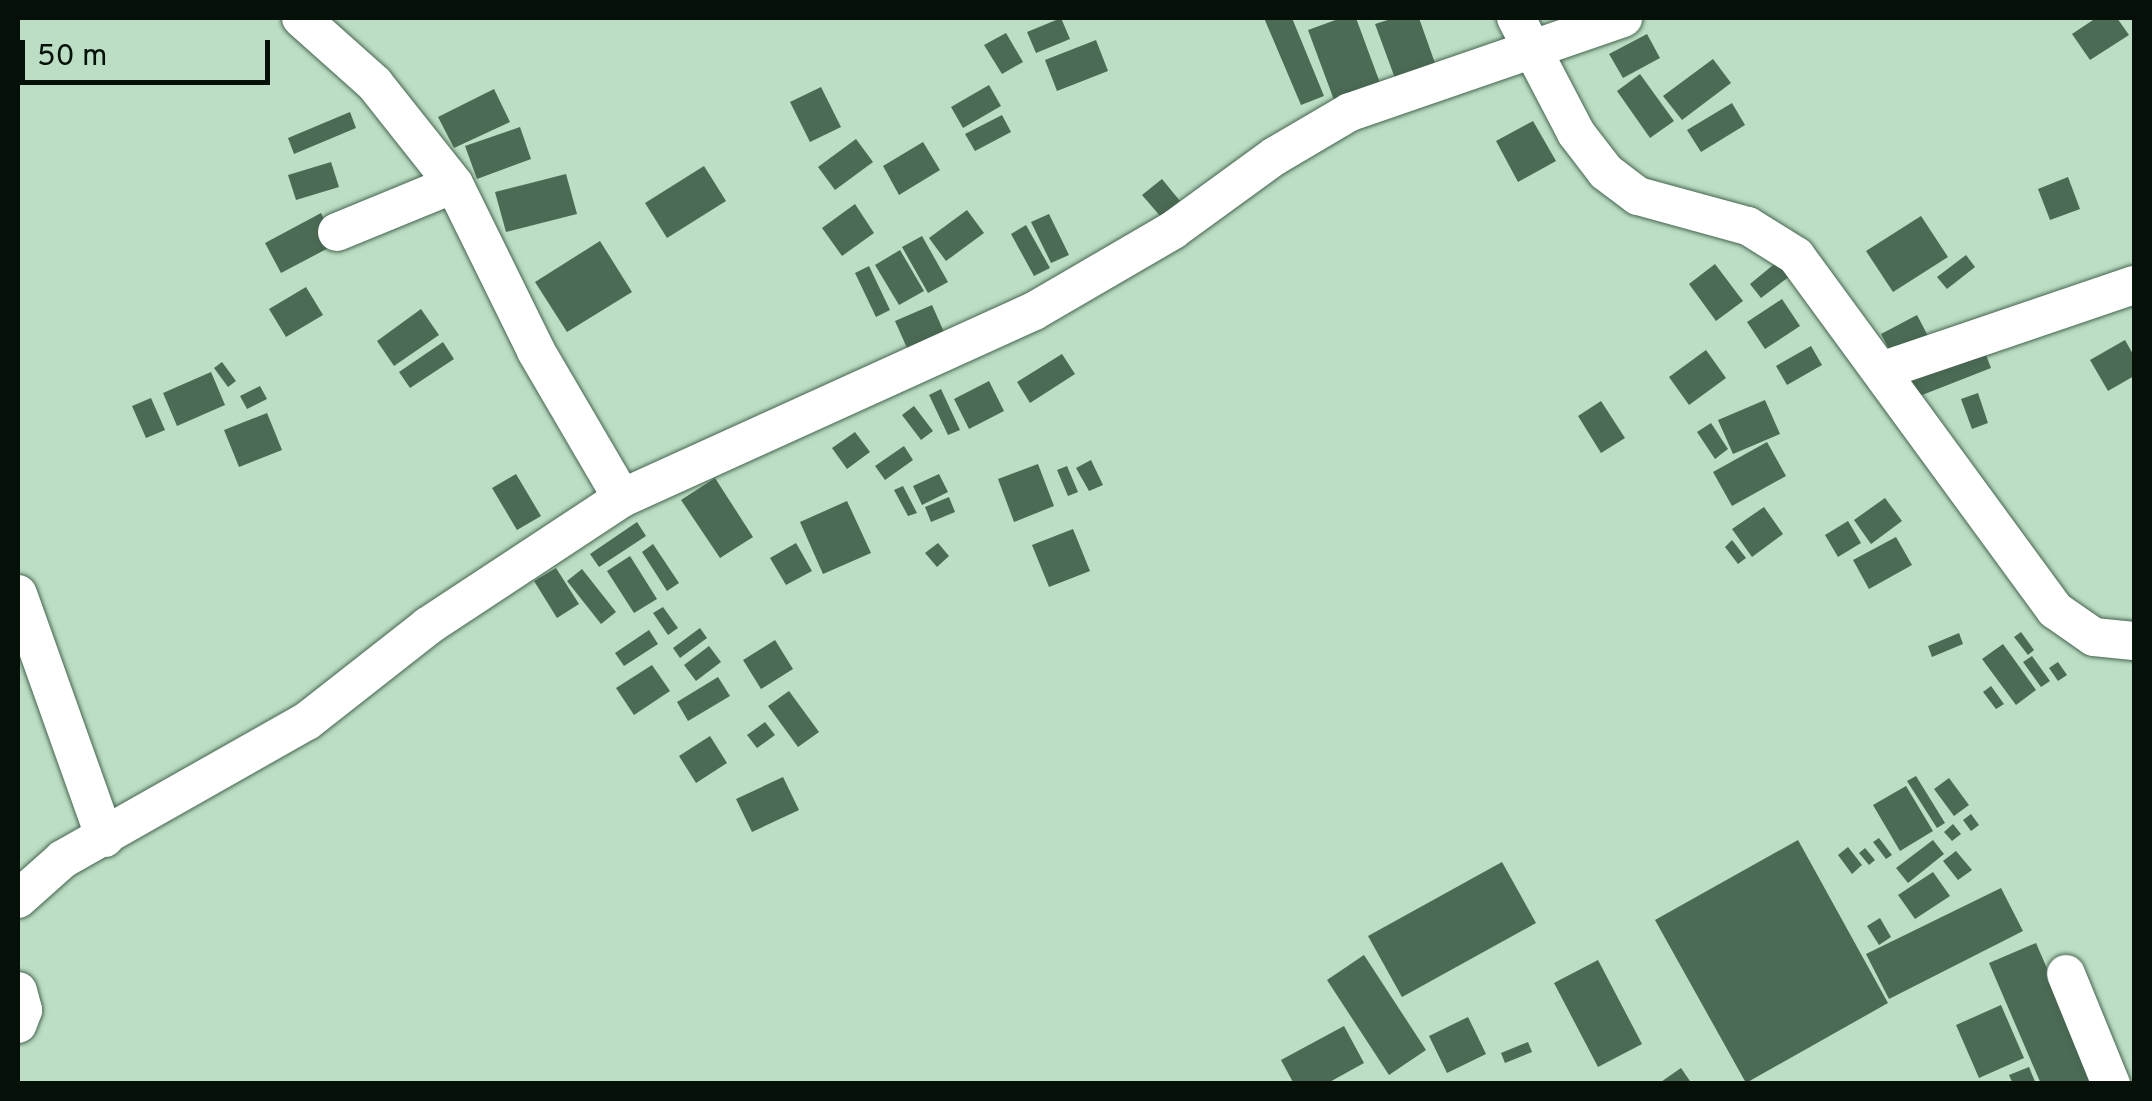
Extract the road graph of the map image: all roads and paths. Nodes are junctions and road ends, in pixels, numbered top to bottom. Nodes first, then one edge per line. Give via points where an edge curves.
1 (301, 18) edge
2 (1623, 18) edge
3 (1522, 33) edge
4 (454, 184) junction
5 (336, 232) dead end
6 (2134, 285) edge
7 (1881, 370) junction
8 (622, 498) junction
9 (18, 594) edge
10 (2134, 641) edge
11 (105, 838) junction
12 (18, 899) edge
13 (2066, 974) dead end
14 (18, 991) edge
15 (18, 1024) edge
16 (2111, 1084) edge

1 - 4 street via 374,83
2 - 3 street
3 - 7 street via 1606,172 1638,196 1748,226 1786,247
3 - 8 street via 1339,118 1173,230 1034,311
4 - 5 street
4 - 8 street via 536,351
6 - 7 street
7 - 10 street via 2055,610 2094,637
8 - 11 street via 428,626 308,722
9 - 11 street
11 - 12 street via 63,858
13 - 16 street
14 - 15 street

